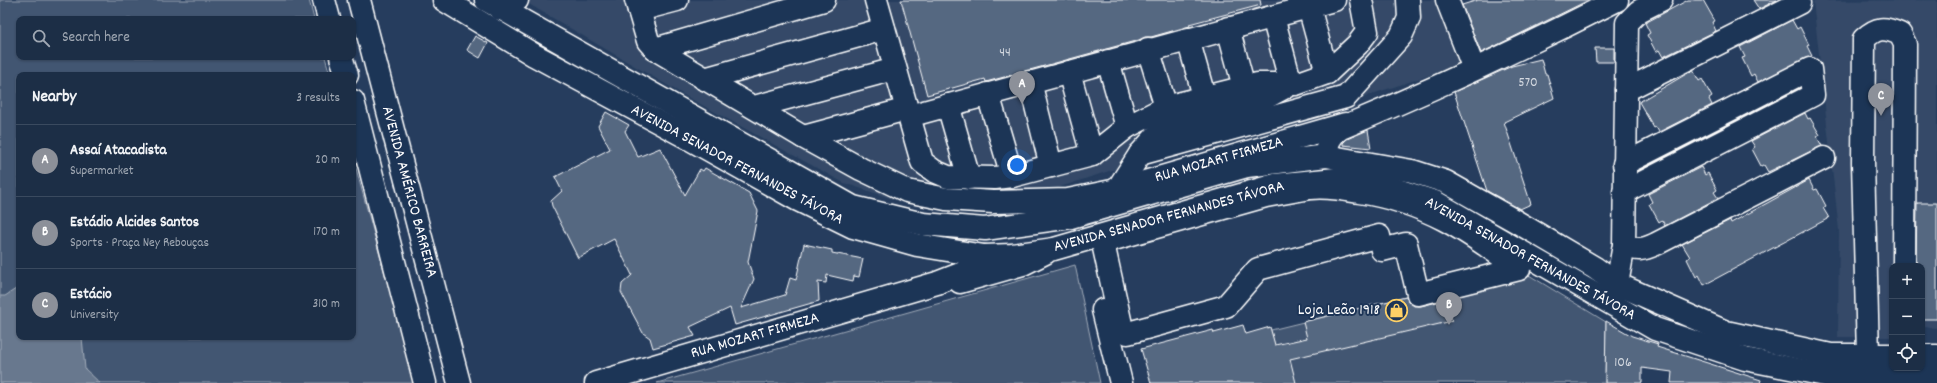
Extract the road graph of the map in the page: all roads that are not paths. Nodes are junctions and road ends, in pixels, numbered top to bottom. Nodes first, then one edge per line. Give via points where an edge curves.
1 (324, 0) edge
2 (359, 0) edge
3 (444, 0) edge
4 (677, 0) edge
5 (824, 0) edge
6 (876, 0) edge
7 (1334, 0) edge
8 (1361, 0) edge
9 (1408, 0) edge
10 (1447, 0) edge
11 (1617, 0) edge
12 (1661, 0) edge
13 (501, 3) edge
14 (1798, 3) dead end
15 (638, 5) edge
16 (1309, 6) junction
17 (328, 16) edge
18 (1273, 17) junction
19 (1228, 28) junction
20 (884, 29) junction
21 (1188, 39) junction
22 (655, 49) junction
23 (1148, 50) junction
24 (342, 60) edge
25 (1108, 61) junction
26 (895, 69) junction
27 (1474, 69) junction
28 (345, 72) edge
29 (1069, 72) junction
30 (1327, 73) junction
31 (704, 79) junction
32 (1030, 82) junction
33 (1291, 84) junction
34 (1244, 87) junction
35 (1626, 90) junction
36 (988, 94) junction
37 (1204, 96) junction
38 (1346, 97) junction
39 (948, 105) junction
40 (754, 107) junction
41 (1166, 107) junction
42 (356, 112) edge
43 (908, 112) junction
44 (1724, 113) junction
45 (1363, 118) junction
46 (1127, 127) junction
47 (803, 137) junction
48 (1728, 138) junction
49 (1140, 154) junction
50 (1092, 155) junction
51 (1326, 156) junction
52 (1824, 158) dead end
53 (1624, 164) junction
54 (1051, 166) junction
55 (1012, 176) junction
56 (969, 178) junction
57 (1117, 190) junction
58 (1624, 192) junction
59 (1385, 196) joint
60 (1079, 207) junction
61 (1086, 239) junction
62 (1624, 244) junction
63 (1054, 249) junction
64 (984, 256) junction
65 (1904, 263) edge
66 (1617, 284) junction
67 (914, 290) junction
68 (1868, 355) junction
69 (1889, 355) edge
70 (1925, 356) edge
71 (1937, 356) edge
72 (1937, 376) edge
73 (425, 383) edge
74 (459, 383) edge
75 (596, 383) edge
76 (1121, 383) edge

1 - 17 main road
2 - 74 main road, AVENIDA AMÉRICO BARREIRA
3 - 64 main road, AVENIDA SENADOR FERNANDES TÁVORA via 534,55 798,200 853,227 917,245
4 - 15 main road
5 - 22 main road
6 - 20 main road
7 - 16 main road
8 - 30 main road via 1367,32
9 - 38 main road via 1409,18 1401,36
10 - 27 main road
11 - 27 main road, RUA MOZART FIRMEZA
12 - 35 main road via 1639,11 1627,23
13 - 60 main road, AVENIDA SENADOR FERNANDES TÁVORA via 853,207 923,224 986,230
14 - 35 main road
15 - 22 main road via 648,41
16 - 18 main road
16 - 30 main road
18 - 19 main road
18 - 33 main road
19 - 21 main road
19 - 34 main road
20 - 26 main road
20 - 31 main road
21 - 23 main road
21 - 37 main road
22 - 31 main road
23 - 25 main road
23 - 41 main road
24 - 28 main road
25 - 29 main road
25 - 46 main road
26 - 40 main road
26 - 43 main road
27 - 45 main road, RUA MOZART FIRMEZA
29 - 32 main road
29 - 50 main road
30 - 33 main road
31 - 40 main road
32 - 36 main road
32 - 54 main road
33 - 34 main road via 1258,84
33 - 49 main road via 1263,99 1195,117 1172,126 1159,133
34 - 37 main road
35 - 53 main road
36 - 39 main road
36 - 55 main road
37 - 41 main road
38 - 45 main road
38 - 49 main road
39 - 43 main road
39 - 56 main road
40 - 47 main road
41 - 46 main road
42 - 73 main road, AVENIDA AMÉRICO BARREIRA
43 - 47 main road
43 - 56 main road via 922,162 948,177
44 - 48 main road
44 - 48 main road via 1810,69 1813,95
44 - 53 main road
45 - 51 main road, RUA MOZART FIRMEZA via 1341,128 1331,136
45 - 57 main road, RUA MOZART FIRMEZA
46 - 50 main road
47 - 60 main road via 892,185 926,196 946,200
48 - 58 main road
49 - 57 main road
50 - 54 main road
51 - 60 main road, AVENIDA SENADOR FERNANDES TÁVORA via 1247,166
51 - 66 main road, AVENIDA SENADOR FERNANDES TÁVORA via 1412,172 1446,182 1595,268
52 - 62 main road via 1646,248 1634,250
53 - 58 main road
54 - 55 main road
55 - 56 main road
57 - 60 main road, RUA MOZART FIRMEZA
58 - 62 main road
59 - 59 main road via 1343,189 1310,188 1266,196 1107,241 1104,248 1122,329 1128,333 1226,306 1258,269 1379,236 1382,250 1406,244 1418,294 1520,269 1470,233 1423,208
60 - 61 main road
61 - 63 main road, AVENIDA SENADOR FERNANDES TÁVORA
61 - 72 main road, AVENIDA SENADOR FERNANDES TÁVORA via 1275,185 1346,178 1391,188 1435,202 1655,329 1692,342 1745,359 1835,377
61 - 76 main road
62 - 66 main road
63 - 64 main road, AVENIDA SENADOR FERNANDES TÁVORA
63 - 67 main road, RUA MOZART FIRMEZA via 1022,264 963,282
64 - 67 main road, RUA MOZART FIRMEZA via 968,271
65 - 68 main road via 1905,44 1900,34 1880,29 1872,31 1864,39
66 - 68 main road, AVENIDA SENADOR FERNANDES TÁVORA via 1726,332 1831,355
67 - 75 main road, RUA MOZART FIRMEZA
68 - 69 main road, AVENIDA SENADOR FERNANDES TÁVORA
70 - 71 main road

